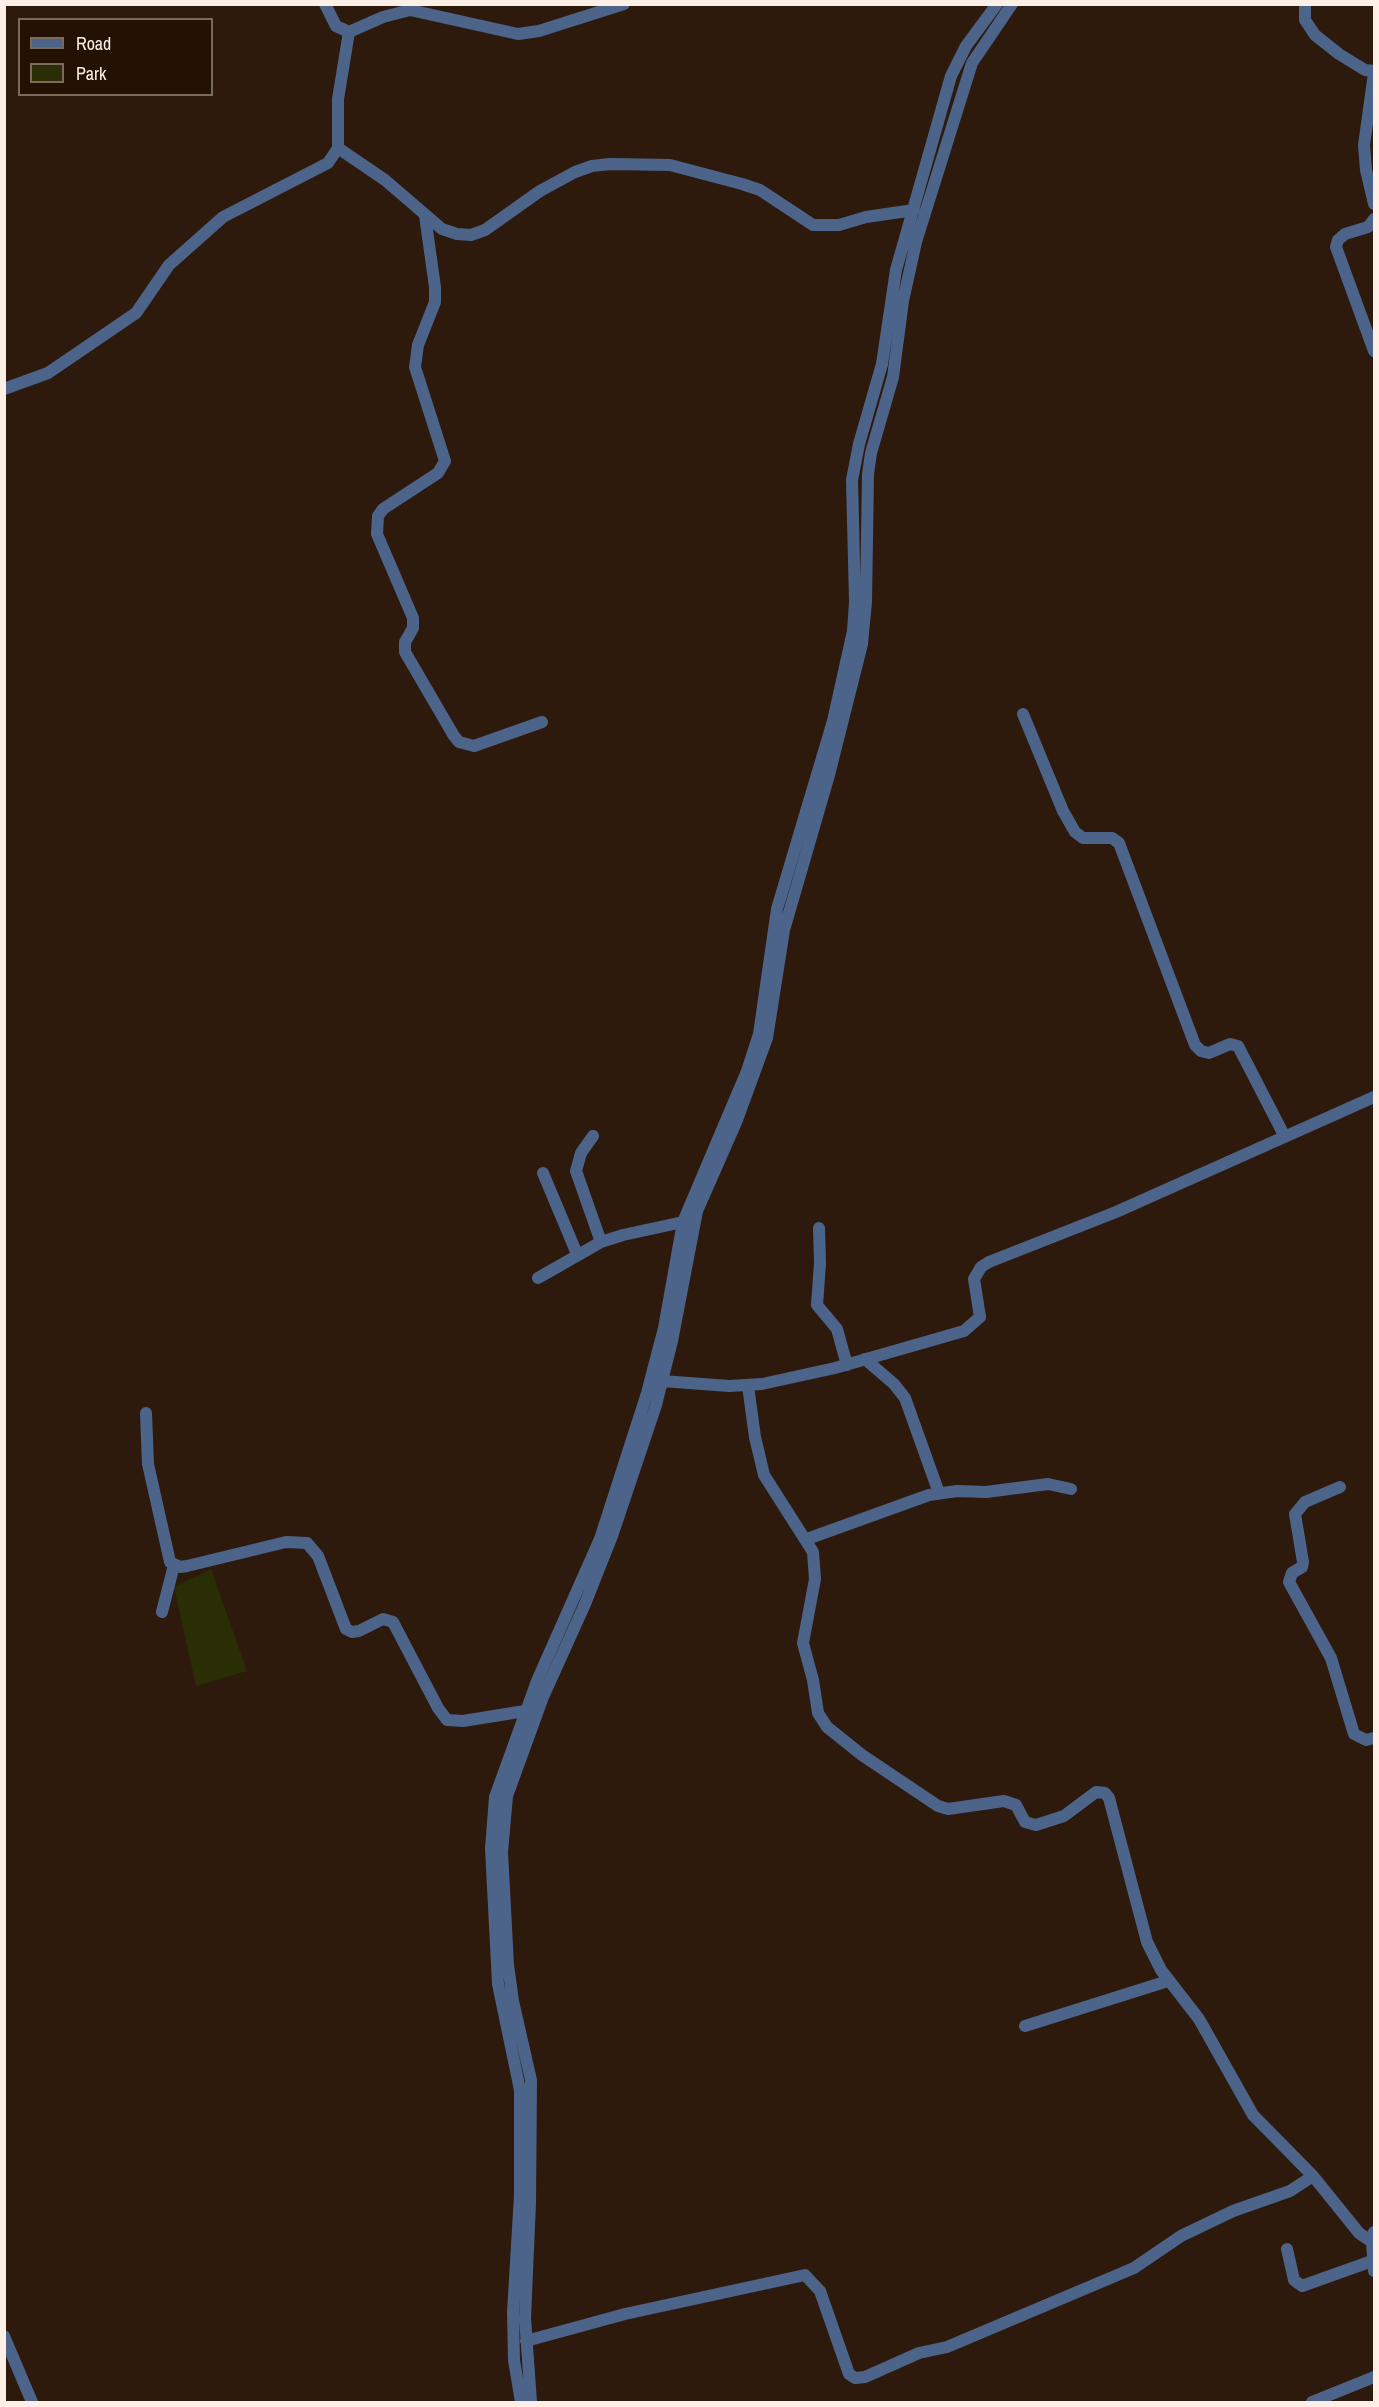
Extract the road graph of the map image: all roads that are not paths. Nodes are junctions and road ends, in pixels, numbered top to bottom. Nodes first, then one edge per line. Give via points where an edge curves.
1 (325, 4) edge
2 (624, 4) edge
3 (997, 4) edge
4 (1012, 4) edge
5 (1305, 4) edge
6 (349, 32) junction
7 (1374, 72) edge
8 (338, 148) junction
9 (1374, 204) edge
10 (914, 210) junction
11 (425, 216) junction
12 (1374, 219) edge
13 (1374, 351) edge
14 (4, 389) edge
15 (1023, 714) dead end
16 (542, 722) dead end
17 (1374, 1097) edge
18 (593, 1136) dead end
19 (1285, 1137) junction
20 (543, 1173) dead end
21 (683, 1222) junction
22 (819, 1228) dead end
23 (601, 1242) junction
24 (577, 1254) junction
25 (538, 1278) dead end
26 (865, 1359) junction
27 (847, 1365) junction
28 (662, 1381) junction
29 (748, 1386) junction
30 (146, 1413) dead end
31 (1340, 1487) dead end
32 (1071, 1488) dead end
33 (939, 1493) junction
34 (807, 1539) junction
35 (174, 1565) junction
36 (162, 1612) dead end
37 (525, 1711) junction
38 (1374, 1737) edge
39 (1168, 1981) junction
40 (1025, 2026) dead end
41 (1312, 2176) junction
42 (1373, 2237) edge
43 (1287, 2249) dead end
44 (1373, 2266) edge
45 (4, 2336) edge
46 (526, 2341) junction
47 (1374, 2377) edge
48 (32, 2403) edge
49 (521, 2403) edge
50 (531, 2403) edge
51 (1312, 2403) edge

1 - 6 street via 336,26
2 - 6 street via 527,33 485,28 410,10
3 - 10 street via 966,46 951,76
4 - 28 street via 972,63 916,242 893,377 868,474 866,602 857,670 784,930 767,1038 698,1211
5 - 7 street via 1305,20 1315,35 1339,54
6 - 8 street via 338,99
7 - 9 street via 1364,145
8 - 11 street via 385,180
8 - 14 street via 321,168 241,206 209,228 169,265 142,307 128,319 48,374
10 - 11 street via 833,226 813,225 760,190 689,169 637,164 592,166 575,172 471,235 442,229
10 - 21 street via 893,286 879,380 854,464 855,602 847,660 777,909 759,1034
11 - 16 street via 435,302 414,367 445,461 438,473 383,509 378,516 377,534 413,618 405,652 459,742 474,746
12 - 13 street via 1368,227 1345,234 1336,247
15 - 19 street via 1075,832 1083,838 1113,838 1119,843 1195,1045 1209,1053 1230,1044 1238,1046
17 - 19 street
18 - 23 street via 576,1171
19 - 26 street via 981,1267 974,1279 980,1317 971,1327
20 - 24 street
21 - 23 street
21 - 37 street via 664,1328 607,1517
22 - 27 street via 817,1305 837,1329
23 - 24 street
24 - 25 street
26 - 27 street
26 - 33 street via 905,1398
27 - 29 street
28 - 29 street
28 - 46 street via 612,1536 511,1779 503,1821 508,1965 531,2080
29 - 34 street via 765,1475
30 - 35 street via 151,1481 167,1555
31 - 38 street via 1305,1502 1295,1514 1303,1562 1292,1573 1290,1582 1331,1658 1354,1734 1366,1740
32 - 33 street via 1048,1484
33 - 34 street
34 - 39 street via 816,1566 802,1643 818,1713 827,1727 870,1761 948,1809 1004,1801 1016,1806 1025,1822 1036,1825 1064,1816 1096,1792 1105,1793 1147,1942
35 - 36 street
35 - 37 street via 188,1566 286,1542 307,1543 318,1556 346,1629 359,1631 383,1619 393,1622 447,1720
37 - 49 street via 495,1797 491,1849 500,2001 520,2090 520,2195 513,2320
39 - 40 street
39 - 41 street via 1198,2019 1253,2115
41 - 42 street via 1359,2233
41 - 46 street via 1296,2188 1180,2236 1134,2268 866,2377 849,2374 820,2292 805,2275 625,2314
42 - 44 street
43 - 44 street via 1294,2280 1302,2286
45 - 48 street
46 - 50 street
47 - 51 street

